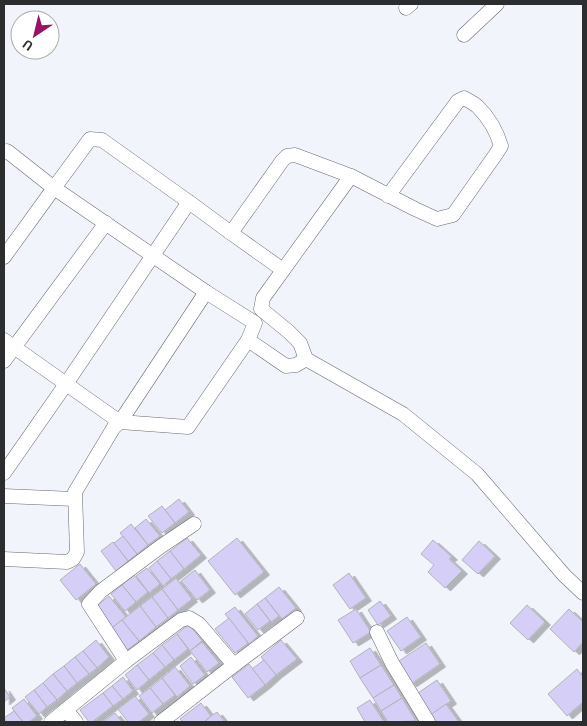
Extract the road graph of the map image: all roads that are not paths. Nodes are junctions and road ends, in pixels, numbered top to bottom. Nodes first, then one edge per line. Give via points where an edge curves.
1 (497, 4) edge
2 (464, 35) dead end
3 (4, 152) edge
4 (351, 176) junction
5 (54, 188) junction
6 (388, 196) junction
7 (189, 202) junction
8 (106, 223) junction
9 (231, 233) junction
10 (153, 256) junction
11 (4, 257) edge
12 (283, 270) junction
13 (206, 292) junction
14 (261, 309) junction
15 (255, 323) junction
16 (248, 340) junction
17 (9, 344) edge
18 (306, 359) junction
19 (4, 362) edge
20 (66, 384) junction
21 (120, 422) junction
22 (4, 473) edge
23 (4, 496) edge
24 (74, 499) junction
25 (194, 524) dead end
26 (4, 560) edge
27 (583, 593) edge
28 (297, 618) dead end
29 (378, 632) dead end
30 (126, 661) junction
31 (234, 665) junction
32 (66, 710) junction
33 (51, 722) edge
34 (76, 722) edge
35 (160, 722) edge
36 (428, 722) edge

1 - 2 street
3 - 5 street via 7,151
4 - 6 street
4 - 9 street via 295,155 287,156
4 - 12 street
5 - 7 street via 90,139 95,139 102,140
5 - 8 street
5 - 11 street
6 - 6 street via 437,219 452,215 501,146 497,133 479,107 464,98 458,101
7 - 9 street
7 - 10 street
8 - 10 street
8 - 17 street
9 - 12 street
10 - 13 street
10 - 20 street
12 - 14 street via 263,298
13 - 15 street
13 - 21 street
14 - 15 street
14 - 18 street via 300,343
15 - 16 street
16 - 18 street via 286,366
16 - 21 street via 188,427
17 - 19 street
17 - 20 street
18 - 27 street via 402,414 477,474 564,576
20 - 21 street
20 - 22 street
21 - 24 street via 75,492
23 - 24 street
24 - 26 street via 77,552 74,559 67,562
25 - 30 street via 100,591 89,604
28 - 31 street
29 - 36 street via 392,663
30 - 31 street via 181,620 189,618 199,624
30 - 32 street
31 - 35 street
32 - 33 street
32 - 34 street

